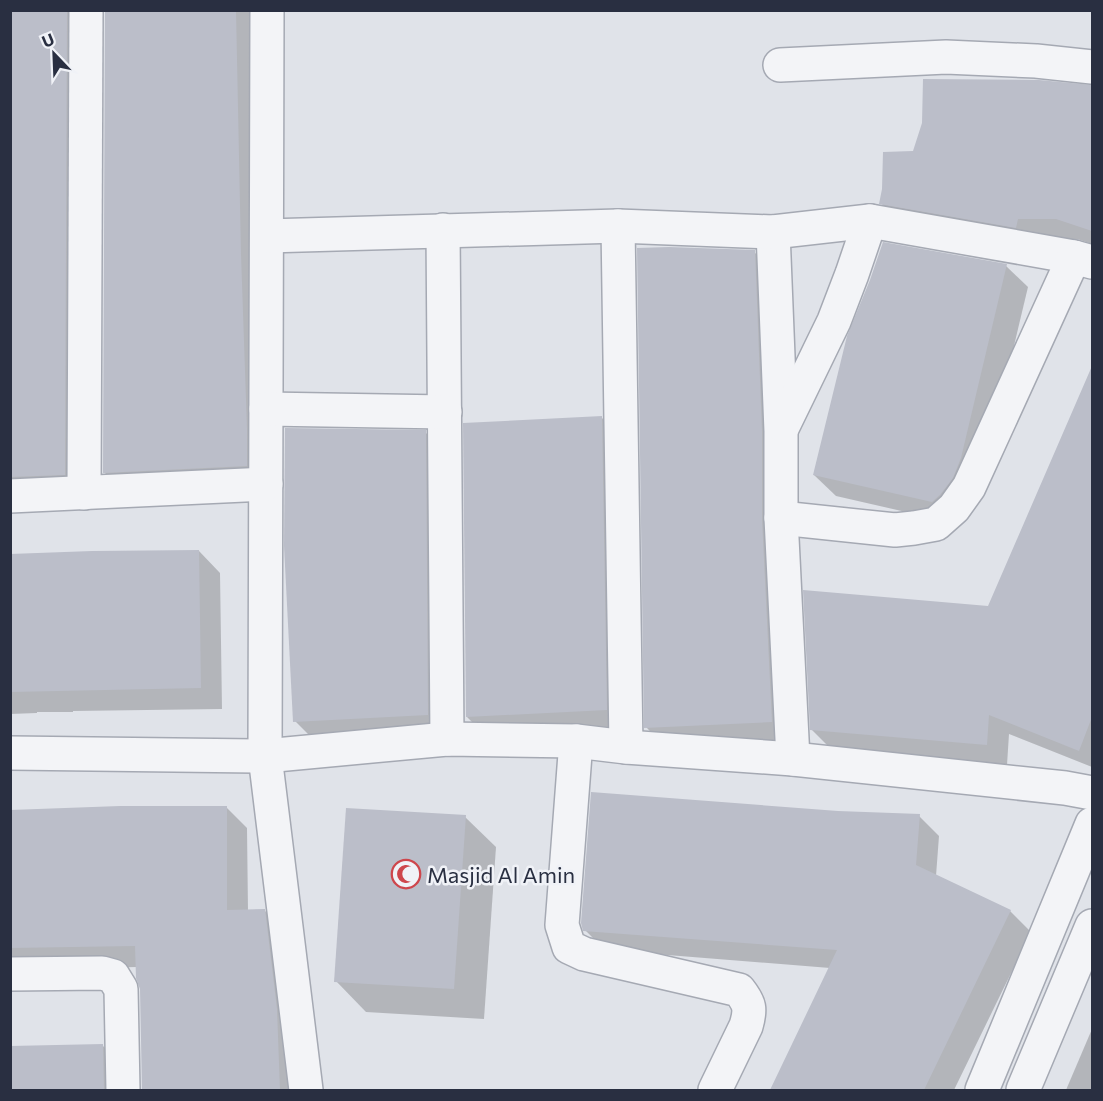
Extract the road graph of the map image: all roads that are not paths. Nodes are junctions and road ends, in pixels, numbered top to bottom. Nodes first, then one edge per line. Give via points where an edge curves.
1 (86, 10) edge
2 (267, 10) edge
3 (780, 65) dead end
4 (1092, 67) edge
5 (870, 221) junction
6 (618, 226) junction
7 (443, 230) junction
8 (773, 232) junction
9 (267, 236) junction
10 (1083, 259) edge
11 (266, 409) junction
12 (445, 412) junction
13 (781, 431) junction
14 (266, 484) junction
15 (84, 493) junction
16 (10, 496) edge
17 (781, 519) junction
18 (447, 739) junction
19 (576, 741) junction
20 (626, 747) junction
21 (10, 753) edge
22 (265, 756) junction
23 (792, 759) junction
24 (1092, 793) edge
25 (1092, 824) edge
26 (1092, 926) edge
27 (10, 974) edge
28 (123, 1090) edge
29 (306, 1090) edge
30 (716, 1090) edge
31 (982, 1090) edge
32 (1023, 1090) edge

1 - 15 street
2 - 9 street
3 - 4 street via 946,57
5 - 8 street
5 - 10 street
5 - 13 street via 834,321
6 - 7 street
6 - 8 street
6 - 20 street
7 - 9 street
7 - 12 street
8 - 13 street
9 - 11 street
10 - 17 street via 969,488 936,524 895,531
11 - 12 street
11 - 14 street
12 - 18 street
13 - 17 street
14 - 15 street
14 - 22 street
15 - 16 street
17 - 23 street
18 - 19 street
18 - 22 street
19 - 20 street
19 - 30 street via 562,925 569,946 584,954 739,990 750,1008 749,1017
20 - 23 street
21 - 22 street
22 - 29 street
23 - 24 street
25 - 31 street
26 - 32 street
27 - 28 street via 113,976 121,989

